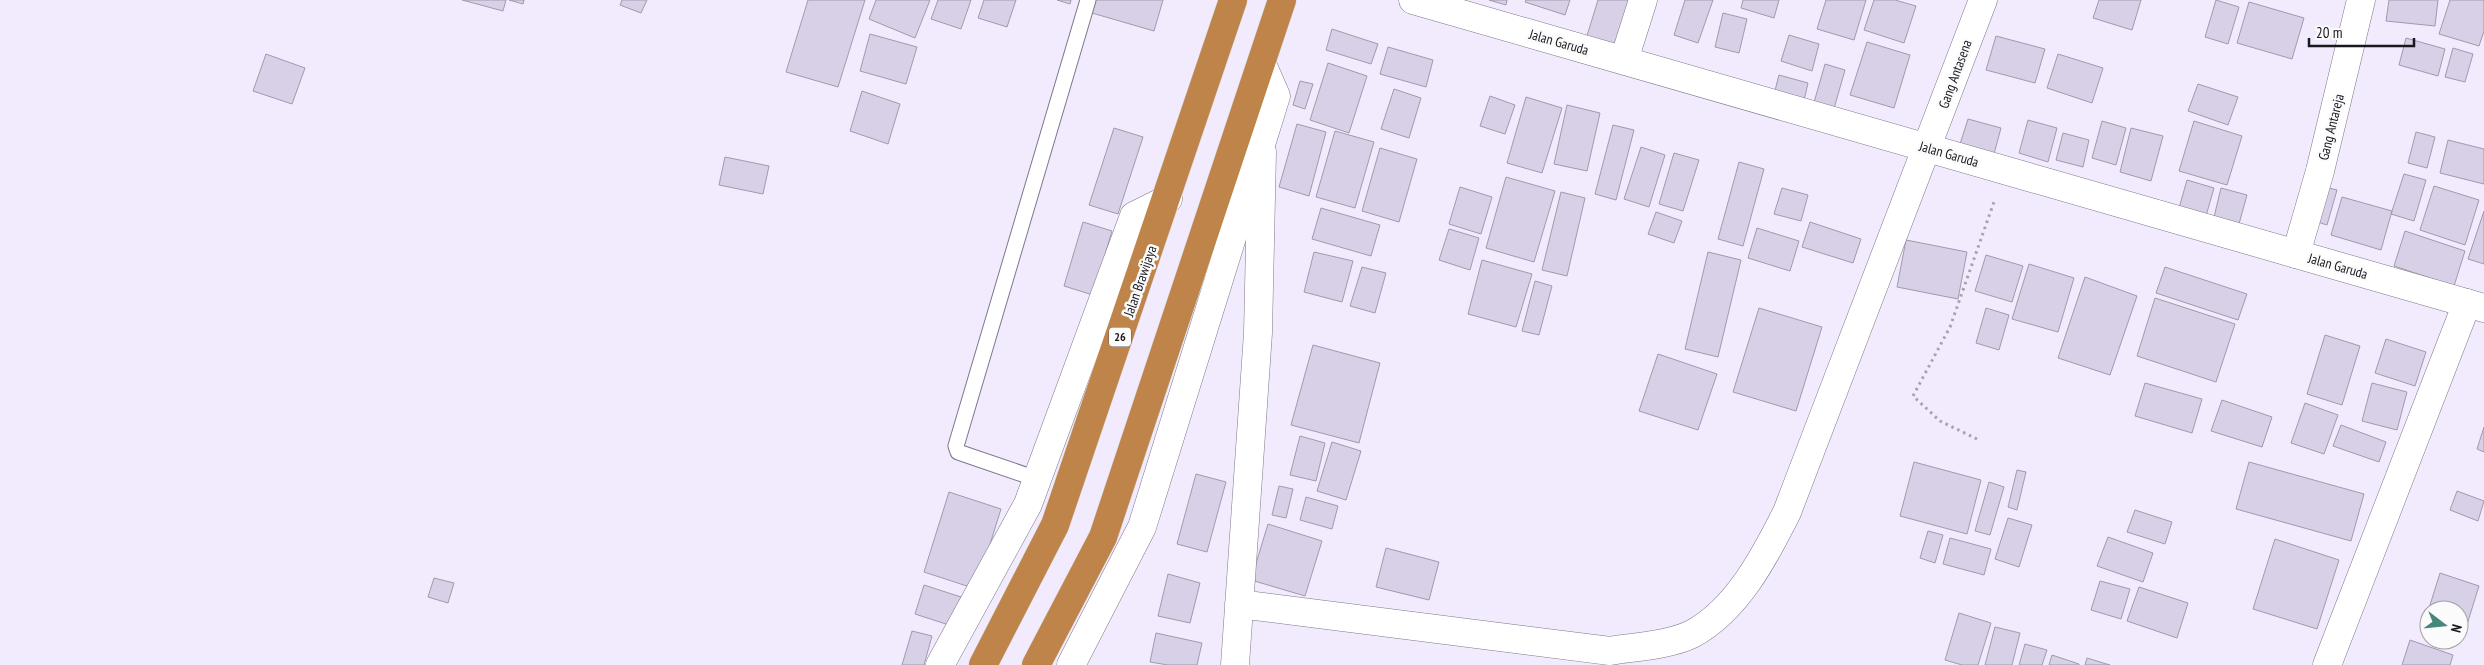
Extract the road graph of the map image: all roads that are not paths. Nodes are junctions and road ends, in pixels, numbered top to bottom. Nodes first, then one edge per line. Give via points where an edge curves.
1 (1088, 0) edge
2 (1233, 0) edge
3 (1282, 0) edge
4 (1413, 0) edge
5 (1643, 0) edge
6 (1983, 0) edge
7 (2361, 0) edge
8 (1624, 60) junction
9 (1262, 64) junction
10 (1262, 144) junction
11 (1927, 148) junction
12 (1168, 199) junction
13 (2296, 254) junction
14 (2475, 305) edge
15 (1037, 479) junction
16 (1239, 604) junction
17 (940, 665) edge
18 (983, 665) edge
19 (1036, 665) edge
20 (1071, 665) edge
21 (1235, 665) edge
22 (2327, 665) edge

1 - 15 lane via 956,446 958,452
2 - 12 highway, Jalan Brawijaya / 26
3 - 9 highway
4 - 8 street, Jalan Garuda
5 - 8 street
6 - 11 street, Gang Antasena
7 - 13 street, Gang Antareja via 2320,171
8 - 11 street, Jalan Garuda
9 - 10 street via 1276,96
9 - 19 highway via 1103,537
10 - 16 street via 1258,333
10 - 20 street via 1142,528
11 - 13 street, Jalan Garuda
11 - 16 street, Gang Antasena via 1787,512 1764,559 1729,605 1692,634 1610,651
12 - 15 street via 1134,216
12 - 18 highway, Jalan Brawijaya / 26 via 1055,525
13 - 14 street, Jalan Garuda
14 - 22 street
15 - 17 street via 1028,504
16 - 21 street

